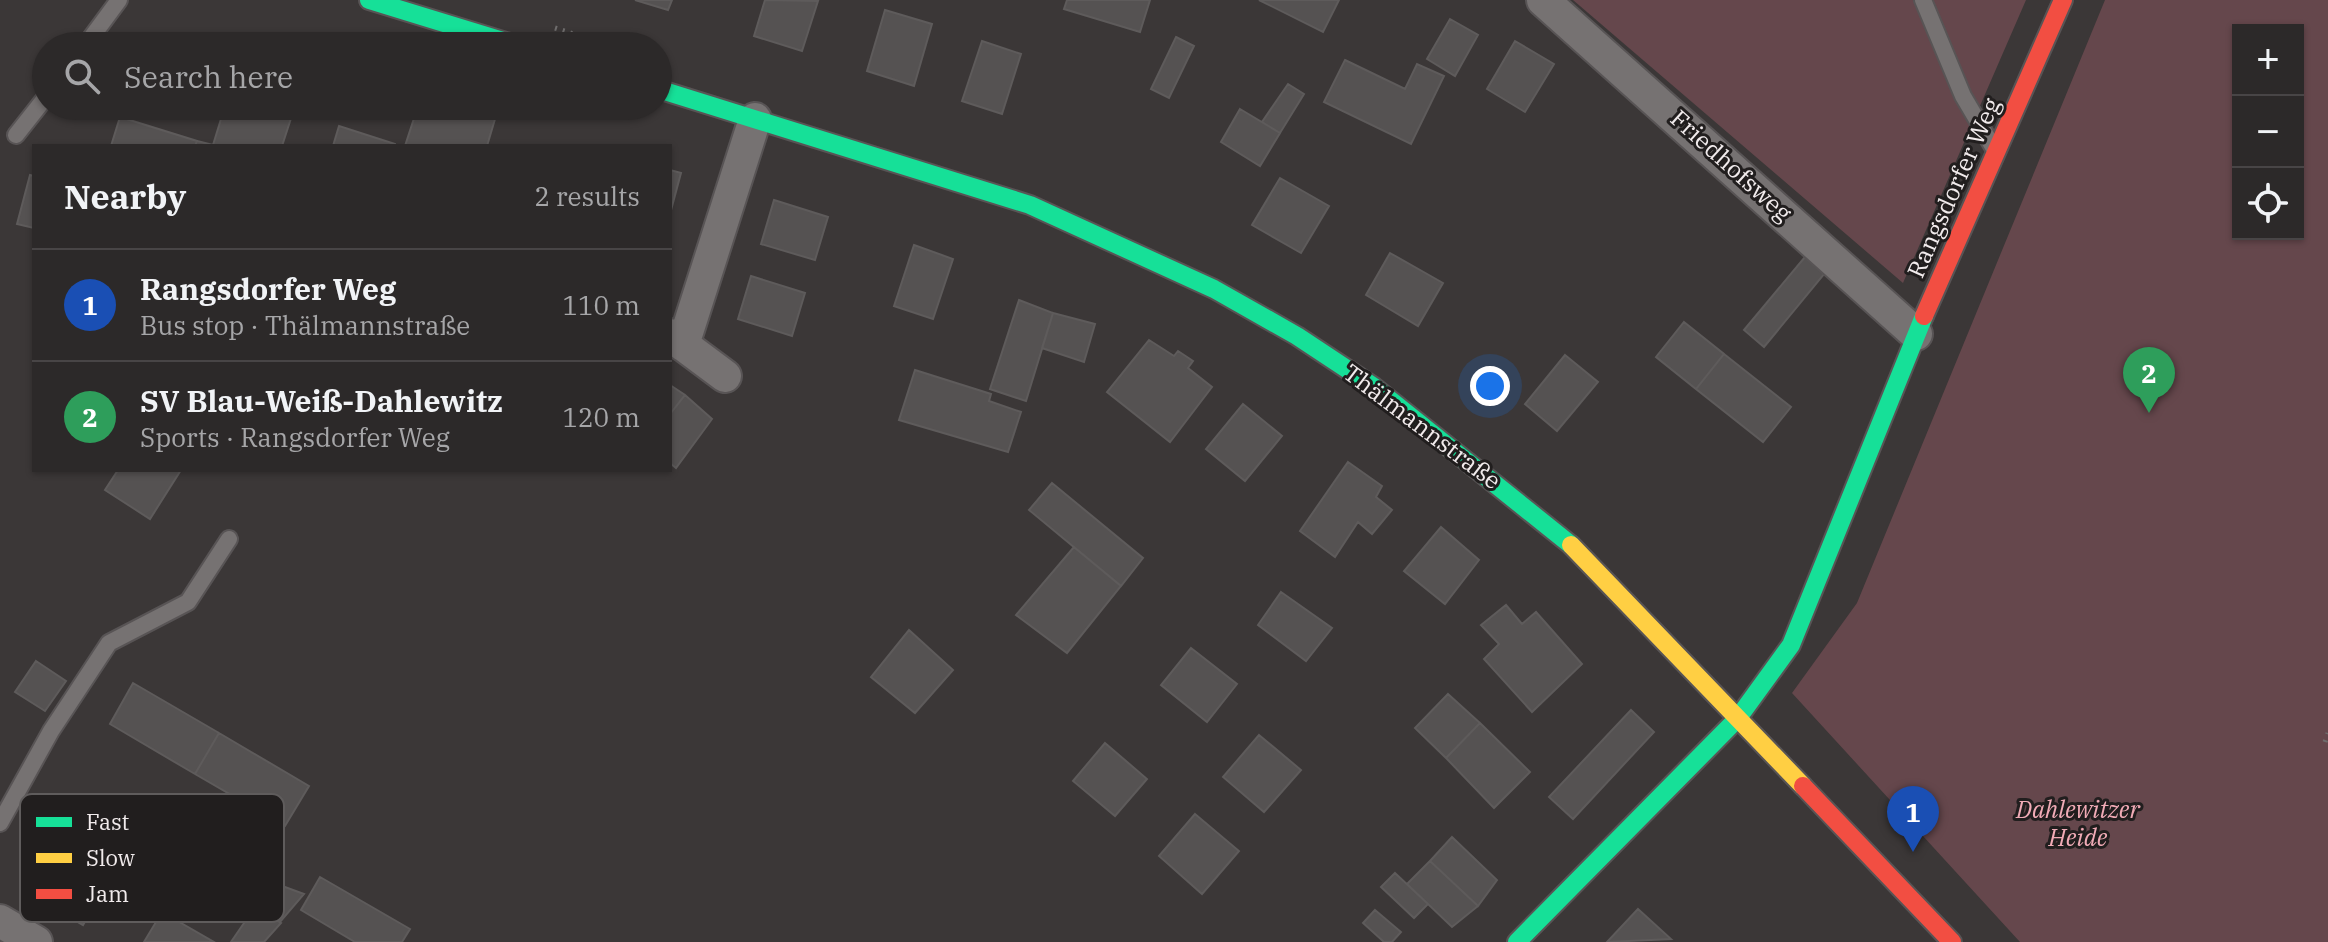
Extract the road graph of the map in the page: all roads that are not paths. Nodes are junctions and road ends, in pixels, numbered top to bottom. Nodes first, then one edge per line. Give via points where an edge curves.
1 (119, 0) edge
2 (369, 0) edge
3 (1543, 0) edge
4 (1923, 0) edge
5 (2063, 0) edge
6 (95, 32) edge
7 (473, 32) edge
8 (672, 93) edge
9 (32, 115) edge
10 (755, 119) junction
11 (16, 135) dead end
12 (1996, 152) junction
13 (1916, 334) junction
14 (677, 340) edge
15 (725, 376) dead end
16 (229, 539) dead end
17 (1738, 718) junction
18 (0, 823) edge
19 (0, 921) edge
20 (36, 942) edge
21 (1517, 942) edge
22 (1952, 942) edge

1 - 6 lane
2 - 7 main road
3 - 13 street, Friedhofsweg
4 - 12 lane via 1963,96
5 - 12 main road, Rangsdorfer Weg
8 - 10 main road, Thälmannstraße
9 - 11 lane
10 - 14 street
10 - 17 main road, Thälmannstraße via 1030,205 1149,257 1297,336 1374,387 1567,540
12 - 13 main road, Rangsdorfer Weg
13 - 17 main road, Rangsdorfer Weg via 1791,645
14 - 15 street
16 - 18 lane via 188,602 109,643 51,731
17 - 21 main road, Rangsdorfer Weg
17 - 22 main road, Thälmannstraße
19 - 20 street

